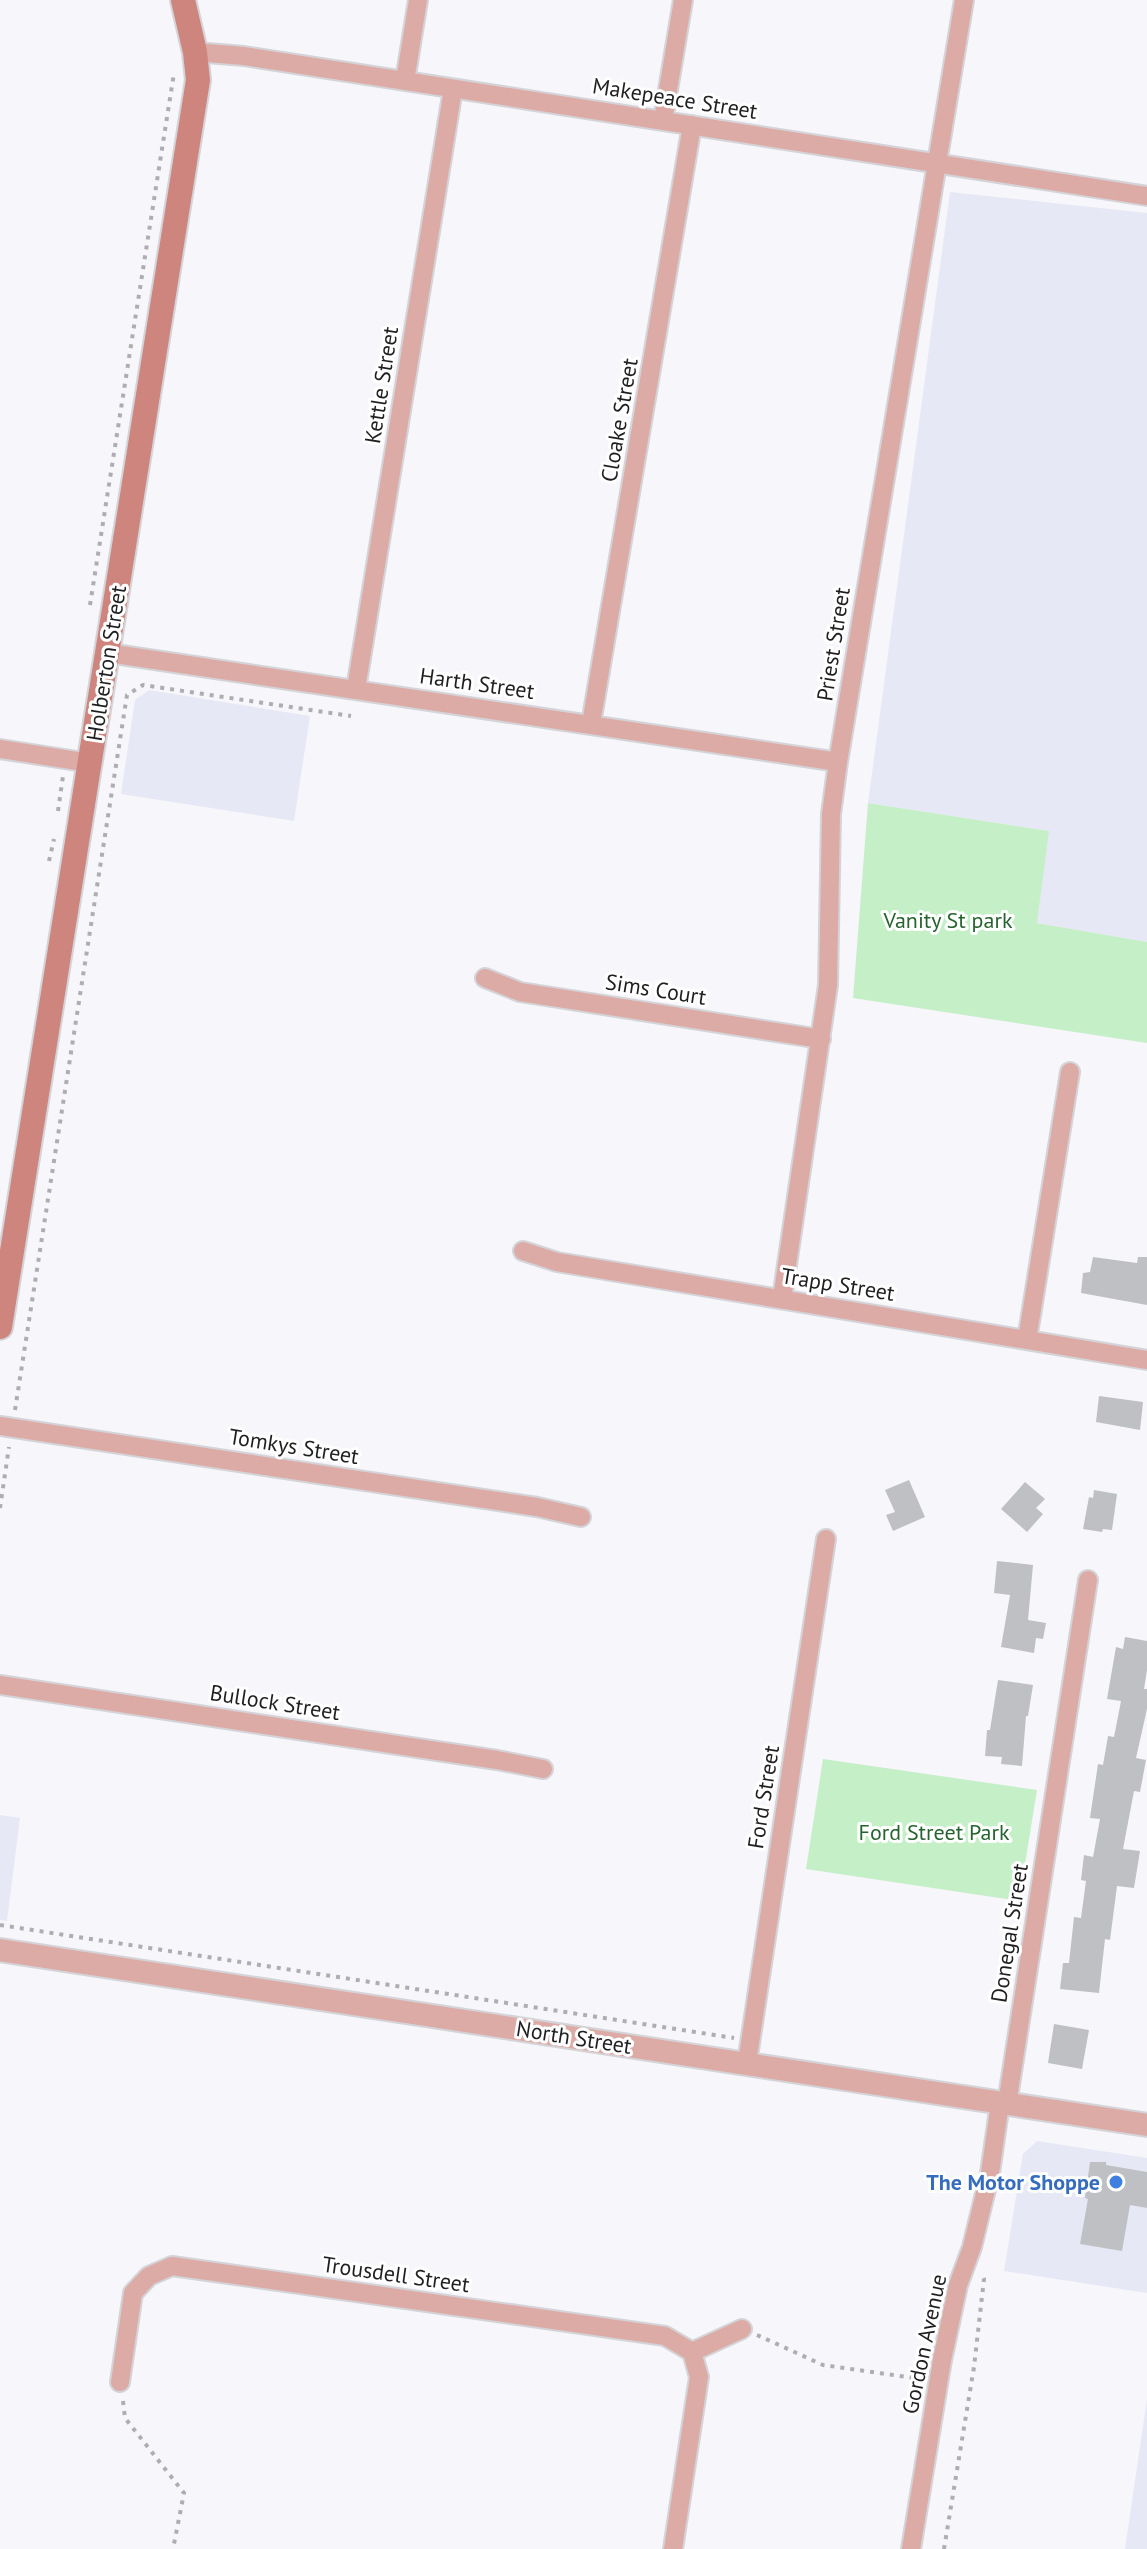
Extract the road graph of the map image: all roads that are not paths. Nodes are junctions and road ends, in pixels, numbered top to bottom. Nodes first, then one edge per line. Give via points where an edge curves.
1 (183, 0) edge
2 (418, 0) edge
3 (683, 0) edge
4 (964, 0) edge
5 (195, 52) junction
6 (405, 81) junction
7 (453, 89) junction
8 (663, 120) junction
9 (692, 125) junction
10 (938, 164) junction
11 (1147, 196) edge
12 (108, 653) junction
13 (356, 689) junction
14 (591, 724) junction
15 (0, 749) edge
16 (838, 762) junction
17 (90, 763) junction
18 (485, 978) dead end
19 (821, 1039) junction
20 (1070, 1072) dead end
21 (7, 1237) edge
22 (523, 1251) dead end
23 (782, 1299) junction
24 (0, 1327) edge
25 (1027, 1340) junction
26 (1147, 1360) edge
27 (6, 1427) edge
28 (581, 1517) dead end
29 (826, 1539) dead end
30 (1088, 1580) dead end
31 (0, 1685) edge
32 (543, 1769) dead end
33 (0, 1950) edge
34 (747, 2063) junction
35 (1003, 2103) junction
36 (1147, 2125) edge
37 (742, 2329) road end
38 (692, 2352) junction
39 (120, 2382) road end
40 (673, 2549) edge
41 (911, 2549) edge

1 - 5 main road, Holberton Street
2 - 6 street
3 - 8 street
4 - 10 street, Priest Street
5 - 6 street, Makepeace Street
5 - 12 main road, Holberton Street via 198,80
6 - 7 street, Makepeace Street
7 - 8 street, Makepeace Street
7 - 13 street, Kettle Street
8 - 9 street, Makepeace Street
9 - 10 street, Makepeace Street
9 - 14 street, Cloake Street
10 - 11 street, Makepeace Street
10 - 16 street, Priest Street
12 - 13 street, Harth Street
12 - 17 main road, Holberton Street
13 - 14 street, Harth Street
14 - 16 street, Harth Street
15 - 17 street
16 - 19 street, Priest Street
17 - 21 main road, Holberton Street
18 - 19 street, Sims Court via 520,992
19 - 23 street, Priest Street
20 - 25 street
21 - 24 main road, Holberton Street
22 - 23 street, Trapp Street via 557,1262
23 - 25 street, Trapp Street
25 - 26 street, Trapp Street
27 - 28 street, Tomkys Street
29 - 34 street, Ford Street
30 - 35 street, Donegal Street
31 - 32 street, Bullock Street
33 - 34 street, North Street
34 - 35 street, North Street
35 - 36 street, North Street
35 - 41 street, Gordon Avenue via 945,2345
37 - 38 street
38 - 39 street, Trousdell Street via 665,2336 172,2266 149,2276 133,2293
38 - 40 street via 699,2377

